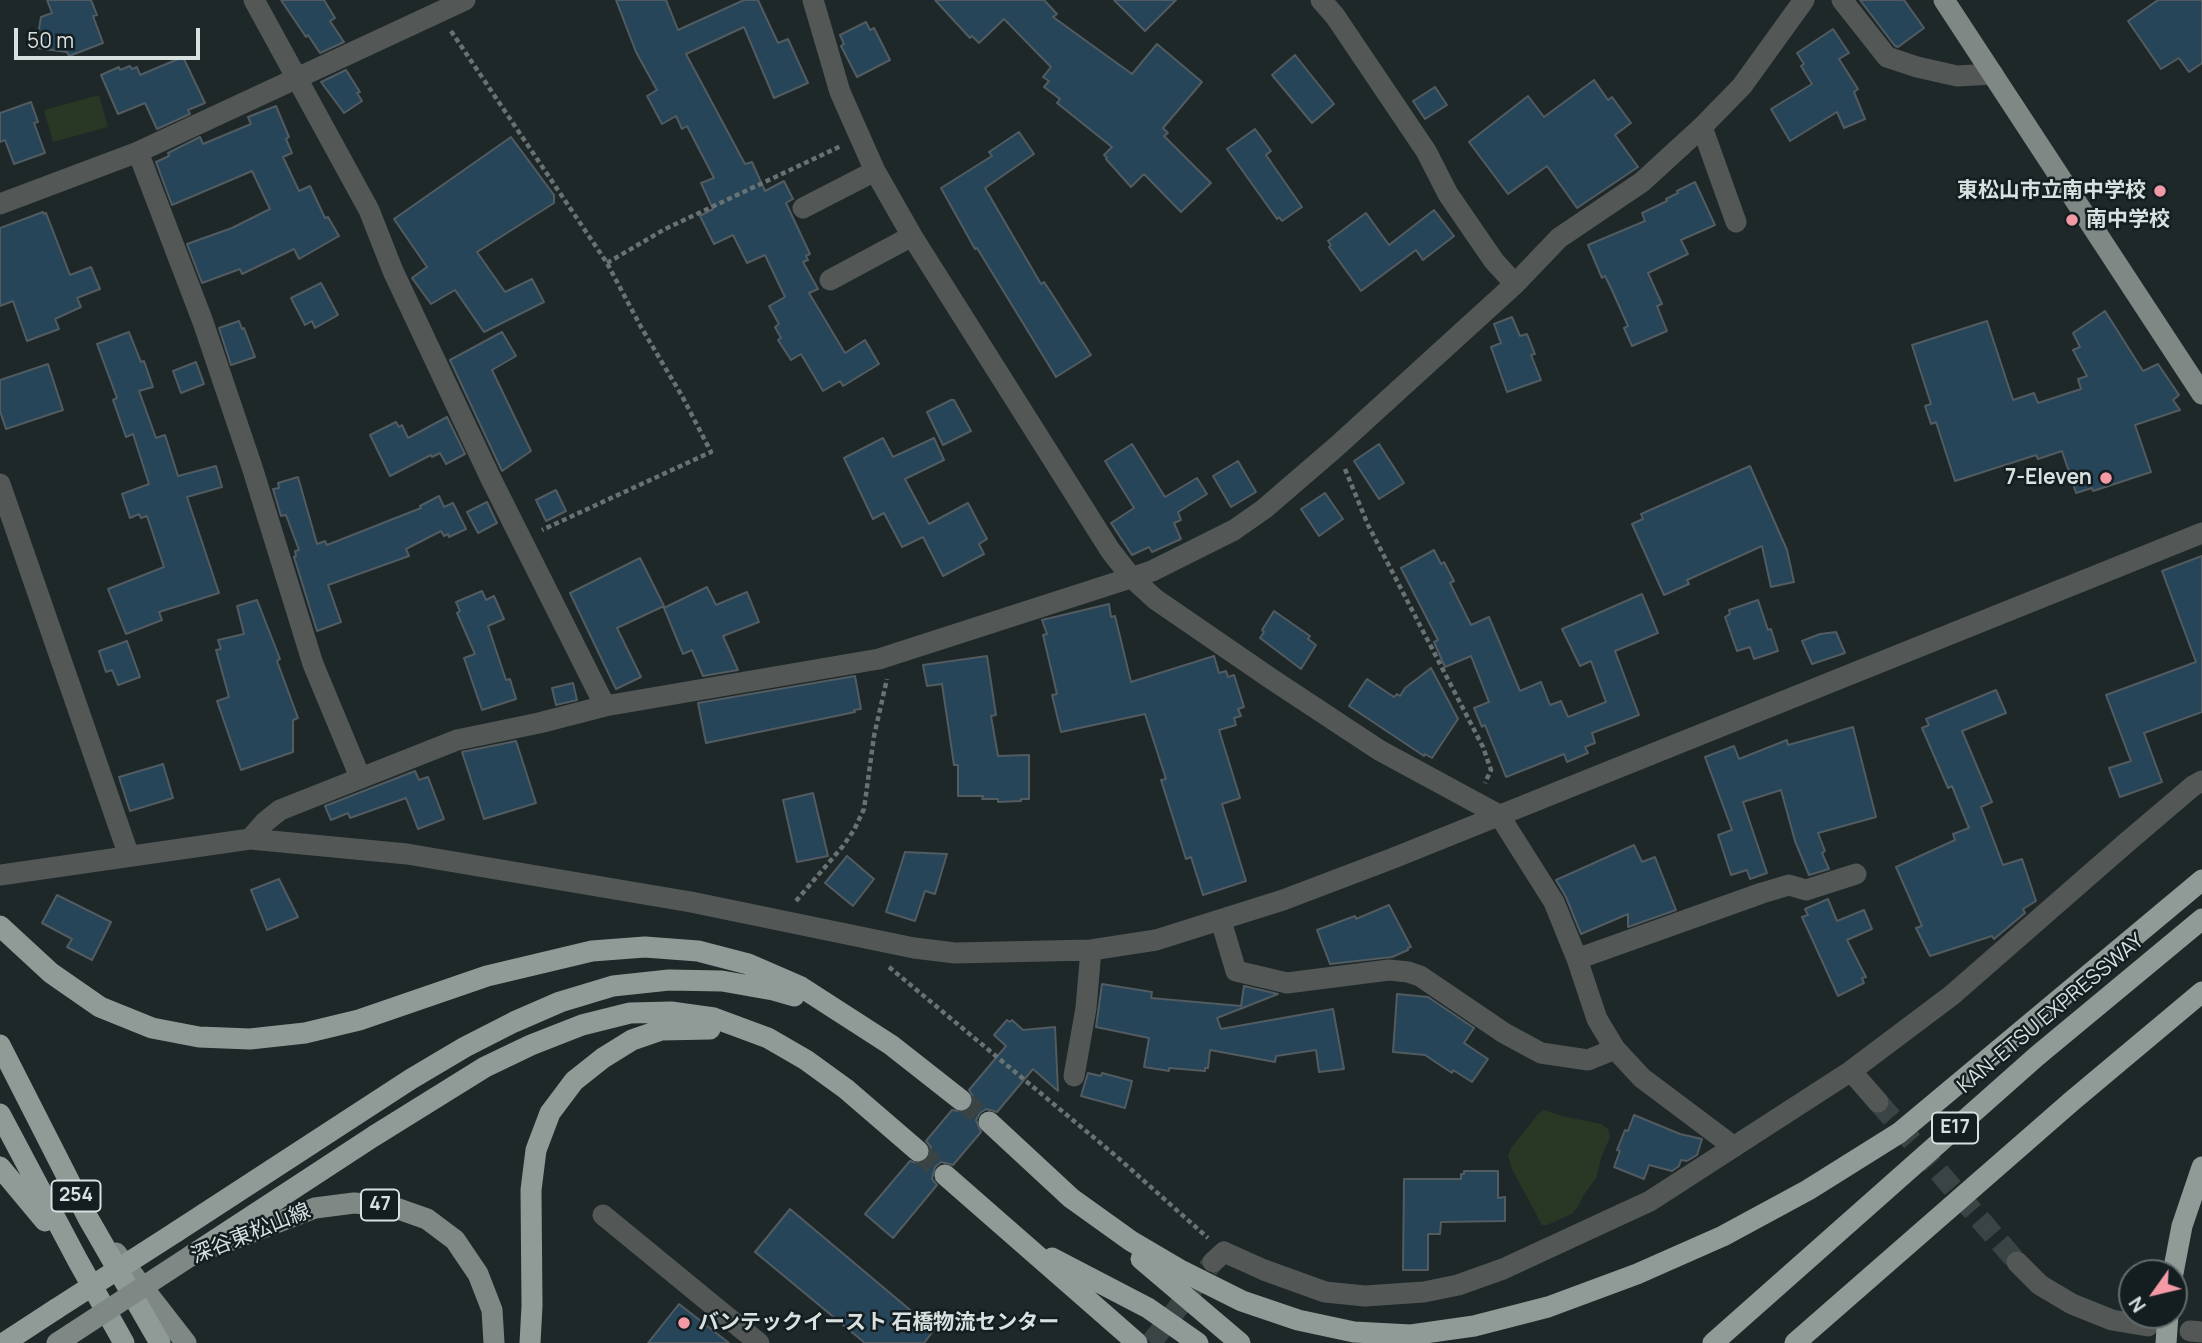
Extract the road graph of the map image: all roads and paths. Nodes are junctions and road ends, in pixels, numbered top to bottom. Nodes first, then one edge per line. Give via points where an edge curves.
1 (254, 0) edge
2 (466, 0) edge
3 (813, 0) edge
4 (1321, 0) edge
5 (1804, 0) edge
6 (1842, 0) edge
7 (1944, 0) edge
8 (440, 13) junction
9 (1993, 74) junction
10 (297, 80) junction
11 (1702, 127) junction
12 (860, 138) junction
13 (138, 152) junction
14 (875, 172) junction
15 (0, 204) edge
16 (803, 208) dead end
17 (1736, 222) dead end
18 (912, 236) junction
19 (607, 263) junction
20 (830, 281) dead end
21 (1515, 284) junction
22 (2202, 394) edge
23 (1336, 447) junction
24 (0, 484) edge
25 (2202, 533) edge
26 (520, 540) junction
27 (1131, 577) junction
28 (892, 656) junction
29 (605, 706) junction
30 (360, 776) junction
31 (2202, 781) edge
32 (1476, 803) junction
33 (1499, 815) junction
34 (250, 839) junction
35 (129, 856) junction
36 (1856, 874) dead end
37 (0, 875) edge
38 (2202, 880) edge
39 (2202, 919) edge
40 (779, 920) junction
41 (1221, 921) junction
42 (0, 926) edge
43 (1091, 950) junction
44 (1577, 959) junction
45 (880, 960) dead end
46 (2202, 992) edge
47 (848, 1016) junction
48 (768, 1038) junction
49 (0, 1045) edge
50 (1615, 1049) junction
51 (1851, 1070) junction
52 (1074, 1076) dead end
53 (961, 1100) tunnel mouth
54 (1878, 1102) tunnel mouth
55 (0, 1114) edge
56 (989, 1122) tunnel mouth
57 (1734, 1147) junction
58 (918, 1151) tunnel mouth
59 (0, 1167) edge
60 (2202, 1167) edge
61 (945, 1175) tunnel mouth
62 (1071, 1198) junction
63 (603, 1215) dead end
64 (88, 1219) junction
65 (1024, 1244) junction
66 (192, 1255) junction
67 (1219, 1257) joint
68 (2176, 1259) edge
69 (78, 1261) junction
70 (2017, 1262) tunnel mouth
71 (57, 1309) junction
72 (2118, 1321) edge
73 (0, 1330) edge
74 (63, 1340) edge
75 (4, 1343) edge
76 (124, 1343) edge
77 (160, 1343) edge
78 (186, 1343) edge
79 (494, 1343) edge
80 (530, 1343) edge
81 (759, 1343) edge
82 (1137, 1343) edge
83 (1198, 1343) edge
84 (1240, 1343) edge
85 (1713, 1343) edge
86 (1796, 1343) edge

1 - 10 street
2 - 8 street
3 - 12 street via 840,92
4 - 21 street via 1426,151 1448,194
5 - 11 street via 1742,86
6 - 9 street via 1887,57 1957,76
7 - 9 main road
8 - 10 street
8 - 19 path
9 - 22 main road
10 - 13 street
10 - 26 street via 369,210 393,271
11 - 17 street
11 - 21 street via 1642,182 1559,238
12 - 14 street
12 - 19 path via 665,229
13 - 15 street
13 - 30 street via 203,322 313,664
14 - 16 street
14 - 18 street
18 - 20 street
18 - 27 street
19 - 26 path via 711,452
21 - 23 street
23 - 27 street via 1234,530
23 - 32 path via 1368,526 1483,747 1491,770
24 - 35 street
25 - 33 street
26 - 29 street
27 - 28 street
27 - 32 street via 1155,599 1269,678 1379,750
28 - 29 street
28 - 40 path via 859,819 843,846
29 - 30 street via 457,740
30 - 34 street via 280,810
31 - 51 street via 1952,995
32 - 33 street
33 - 41 street
33 - 44 street via 1555,902
34 - 35 street
34 - 40 street via 407,854
35 - 37 street
36 - 44 street via 1806,890 1789,886 1762,893
38 - 62 highway via 1899,1133 1723,1236 1548,1307 1475,1326 1411,1335 1353,1332 1297,1320 1242,1301 1182,1271
39 - 85 highway, KAN-ETSU EXPRESSWAY / E17 via 2037,1056
40 - 43 street via 955,953
41 - 43 street via 1156,940
41 - 50 street via 1236,971 1287,983 1389,970 1408,972 1541,1053 1588,1060
42 - 47 highway via 51,973 100,1007 152,1028 199,1037 250,1039 305,1033 538,962 645,947 698,951 748,964 801,987
43 - 52 street
44 - 50 street via 1597,1019
45 - 67 path via 1088,1132
46 - 86 highway, E17
47 - 53 highway
47 - 71 highway, bridge via 773,990 722,982 669,980 613,986 560,1002 443,1060
48 - 58 highway via 846,1089
48 - 66 highway via 714,1018 671,1012 630,1013 582,1025 485,1067
48 - 80 highway via 706,1028 662,1030 632,1040 574,1082 550,1113 536,1150 531,1190
49 - 64 highway, 254
50 - 57 street via 1642,1078
51 - 54 street
51 - 57 street
55 - 69 highway, 254
56 - 62 highway
57 - 67 street via 1650,1201 1458,1285 1393,1295 1325,1292
59 - 69 highway
60 - 68 highway
61 - 65 highway
62 - 84 highway
63 - 81 street
64 - 77 highway, 254
64 - 78 main road
65 - 82 highway
65 - 83 highway via 1148,1308
66 - 74 main road, 深谷東松山線 / 47, bridge
66 - 79 main road, 深谷東松山線 / 47 via 315,1208 354,1203 390,1206 427,1219 455,1240 478,1274 492,1310
69 - 76 highway, 254
70 - 72 street via 2040,1285 2072,1304
71 - 73 highway
71 - 75 highway

